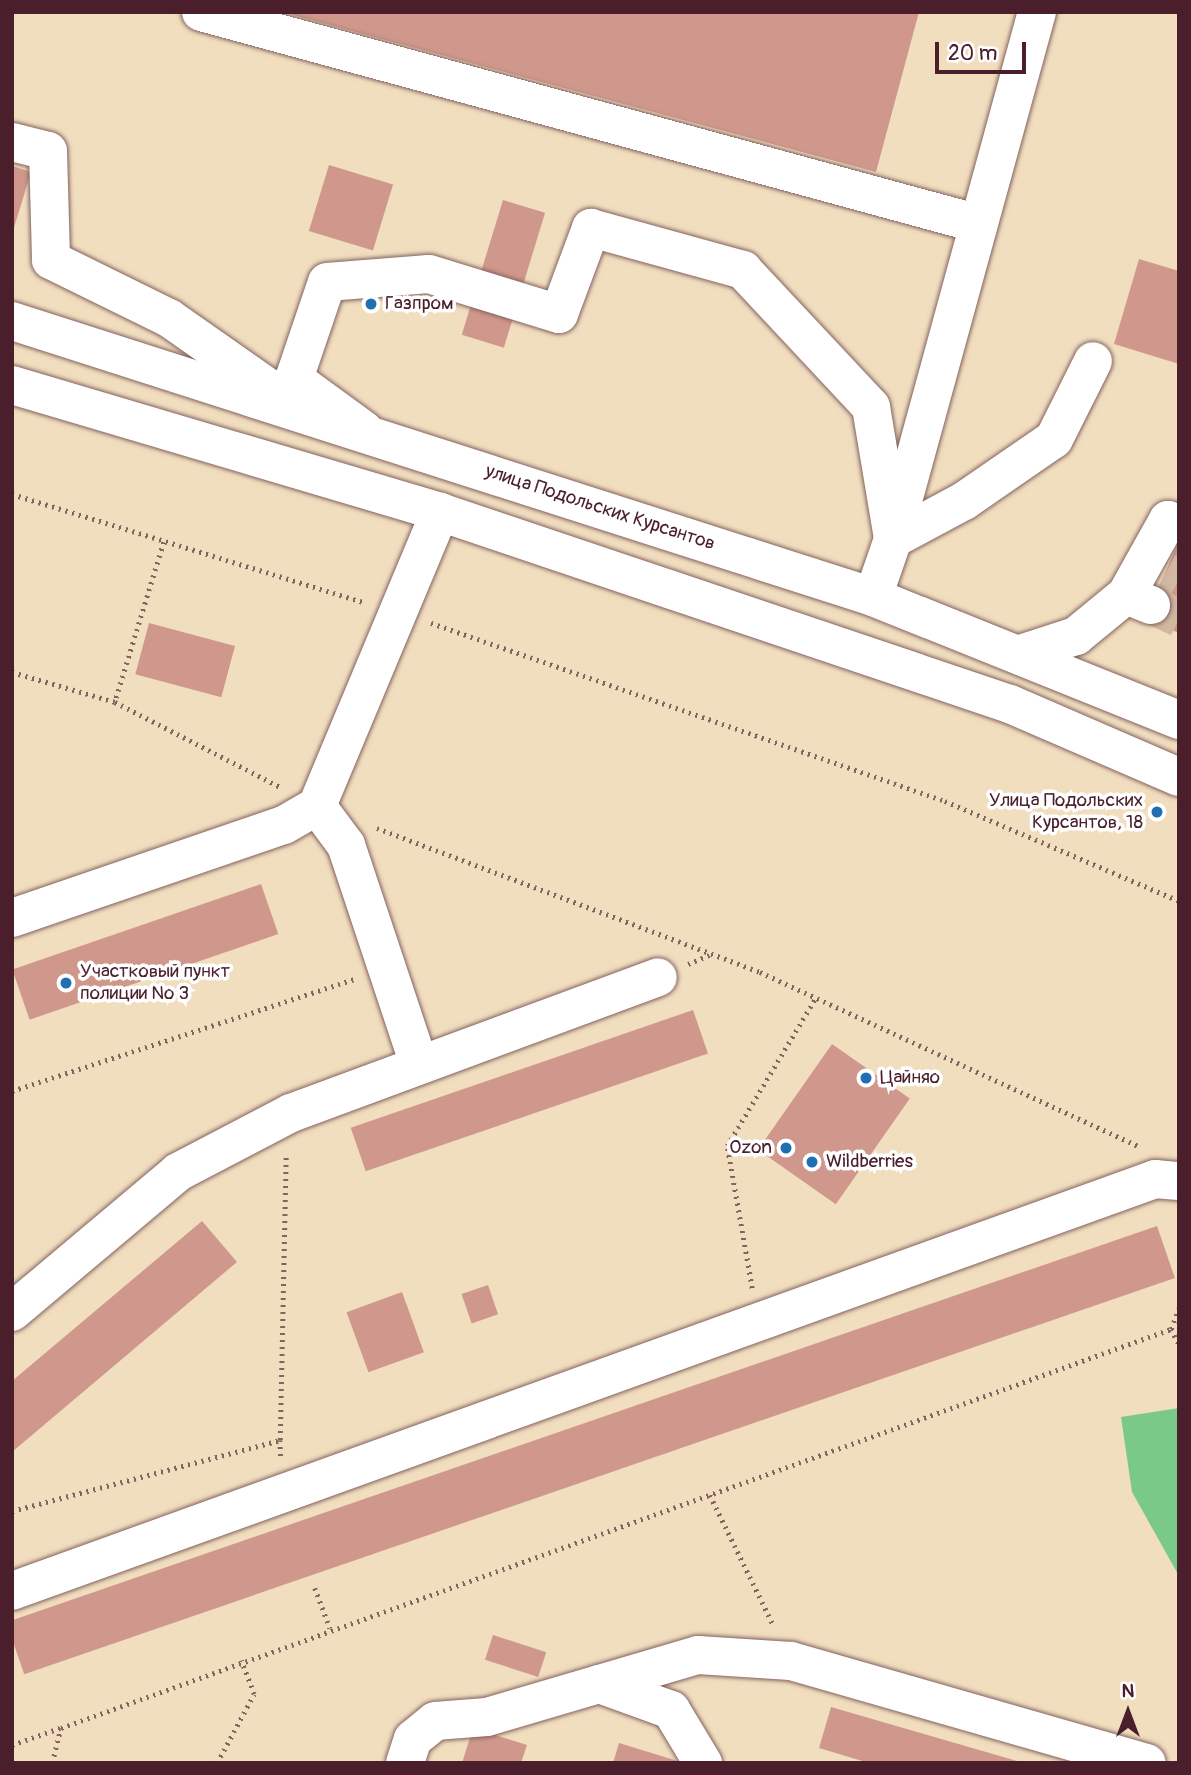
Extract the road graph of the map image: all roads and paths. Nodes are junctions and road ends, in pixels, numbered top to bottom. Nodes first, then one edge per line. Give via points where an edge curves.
1 (201, 12) edge
2 (1037, 12) edge
3 (12, 142) edge
4 (979, 224) junction
5 (12, 321) edge
6 (1093, 361) dead end
7 (12, 385) edge
8 (299, 409) junction
9 (364, 430) junction
10 (12, 494) edge
11 (440, 512) junction
12 (893, 539) junction
13 (164, 542) junction
14 (1156, 565) edge
15 (873, 597) junction
16 (402, 614) junction
17 (1020, 654) junction
18 (12, 672) edge
19 (115, 702) junction
20 (1179, 720) edge
21 (1179, 777) edge
22 (317, 806) junction
23 (368, 825) dead end
24 (1179, 901) edge
25 (12, 918) edge
26 (385, 971) junction
27 (659, 977) dead end
28 (816, 997) junction
29 (419, 1064) junction
30 (12, 1091) edge
31 (291, 1113) junction
32 (1154, 1153) dead end
33 (1179, 1181) edge
34 (1179, 1308) edge
35 (12, 1312) edge
36 (758, 1322) junction
37 (1171, 1329) junction
38 (1179, 1344) edge
39 (280, 1440) junction
40 (282, 1494) junction
41 (710, 1495) junction
42 (12, 1511) edge
43 (315, 1588) dead end
44 (12, 1591) edge
45 (330, 1628) junction
46 (241, 1660) junction
47 (791, 1661) junction
48 (599, 1684) junction
49 (61, 1728) junction
50 (12, 1745) edge
51 (52, 1763) edge
52 (217, 1763) edge
53 (405, 1763) edge
54 (703, 1763) edge
55 (1147, 1763) edge

1 - 4 main road
2 - 4 main road
3 - 8 main road via 48,151 51,260 169,318
4 - 12 main road
5 - 8 main road, улица Подольских Курсантов
6 - 12 main road via 1054,439 964,501
7 - 11 main road
8 - 9 main road, улица Подольских Курсантов
9 - 12 main road via 294,379 327,282 429,274 559,314 591,228 743,270 871,407
9 - 15 main road, улица Подольских Курсантов
10 - 13 path
11 - 16 main road
11 - 21 main road via 1010,704
12 - 15 main road
13 - 16 path
13 - 19 path
14 - 17 main road via 1076,636
15 - 17 main road, улица Подольских Курсантов
16 - 22 main road
16 - 24 path via 946,801
17 - 20 main road, улица Подольских Курсантов
18 - 19 path
19 - 22 path
22 - 25 main road via 284,825
22 - 26 main road via 346,845
23 - 28 path
26 - 29 main road
26 - 30 path via 315,988
27 - 29 main road
28 - 32 path
28 - 36 path via 727,1146
29 - 31 main road
31 - 35 main road via 178,1172
31 - 39 path
33 - 36 main road via 1155,1179
34 - 37 path
36 - 40 main road
37 - 38 path
37 - 41 path
39 - 40 path
39 - 42 path
40 - 44 main road
41 - 45 path
41 - 47 path
43 - 45 path
45 - 46 path
46 - 49 path
46 - 52 path via 254,1694
47 - 48 main road via 698,1655
47 - 55 main road
48 - 53 main road via 487,1717 435,1721 412,1739
48 - 54 main road via 671,1710
49 - 50 path
49 - 51 path

